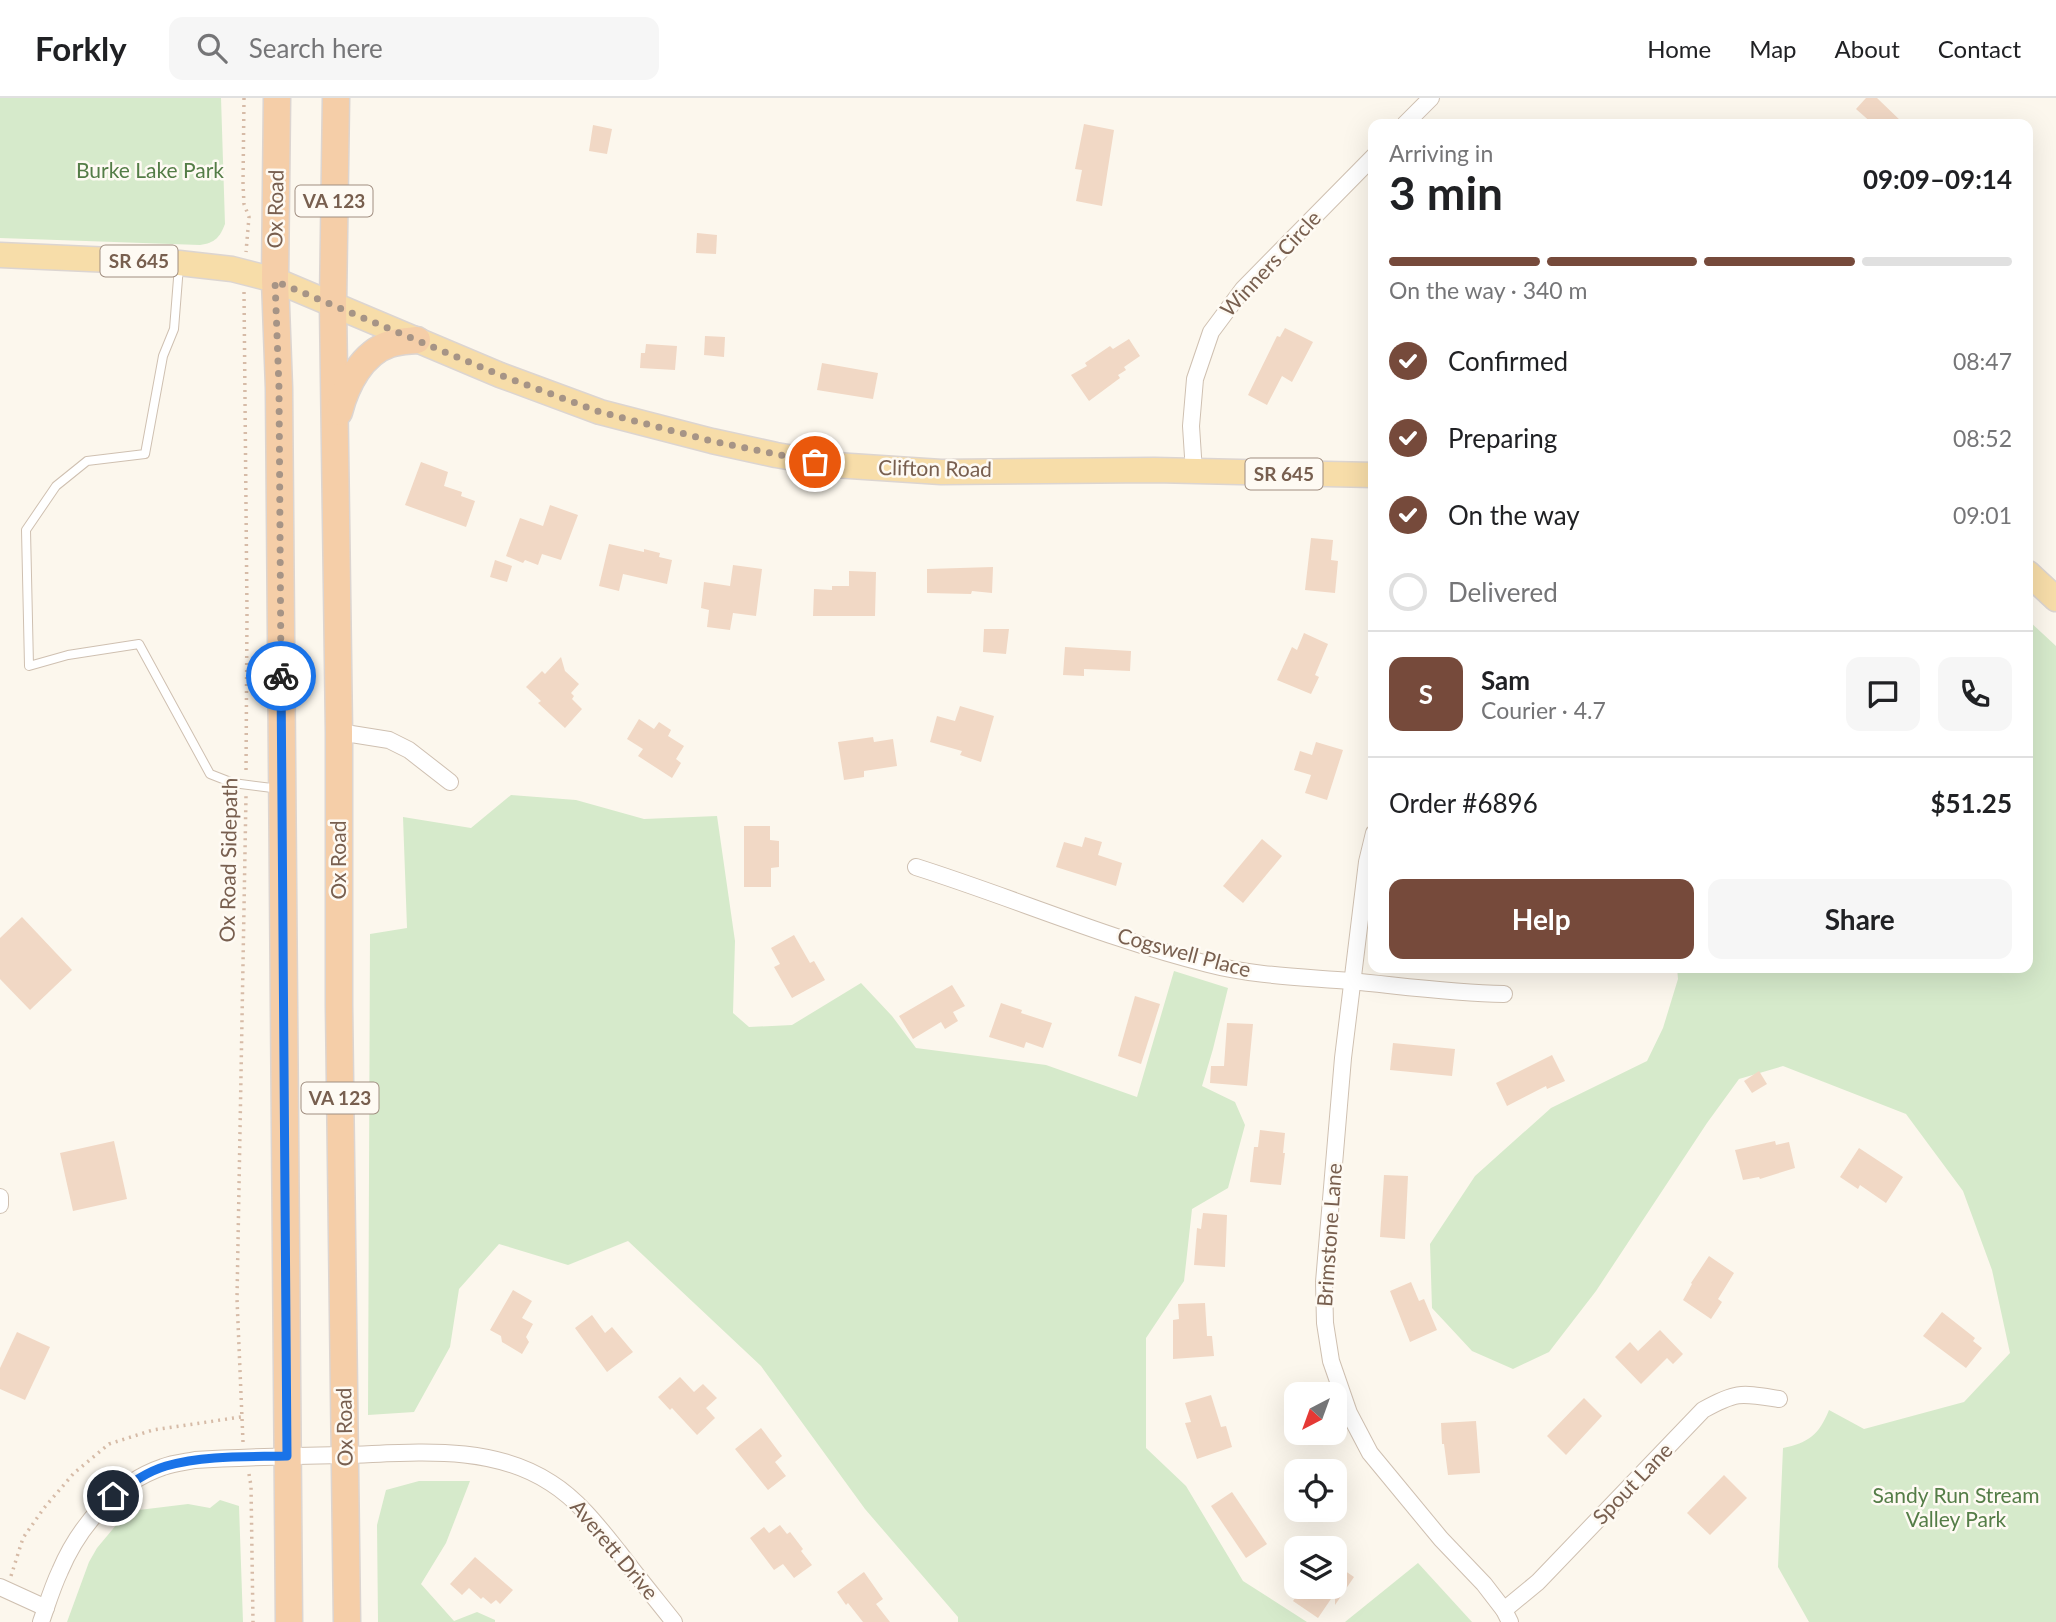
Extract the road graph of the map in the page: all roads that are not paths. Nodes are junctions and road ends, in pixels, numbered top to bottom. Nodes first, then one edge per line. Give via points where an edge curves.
1 (277, 98) edge
2 (336, 98) edge
3 (1431, 98) edge
4 (1410, 119) edge
5 (1368, 162) edge
6 (0, 256) edge
7 (179, 263) junction
8 (275, 281) junction
9 (333, 304) junction
10 (417, 340) junction
11 (334, 430) junction
12 (1194, 472) junction
13 (1368, 475) edge
14 (2033, 578) edge
15 (2056, 599) edge
16 (339, 732) junction
17 (450, 782) dead end
18 (282, 789) junction
19 (1368, 858) edge
20 (916, 867) dead end
21 (1352, 981) junction
22 (1504, 994) dead end
23 (0, 1197) edge
24 (0, 1205) edge
25 (1779, 1399) dead end
26 (345, 1455) junction
27 (287, 1456) junction
28 (5, 1590) edge
29 (44, 1615) edge
30 (1507, 1616) edge
31 (289, 1622) edge
32 (347, 1622) edge
33 (674, 1622) edge

1 - 8 highway, Ox Road / VA 123
2 - 9 highway, Ox Road / VA 123
3 - 4 street
5 - 12 street, Winners Circle via 1243,289 1211,332 1195,379
6 - 7 main road, SR 645
7 - 8 main road, SR 645 via 232,269
7 - 18 lane via 174,329 163,356 145,454 87,461 56,486 26,530 29,666 139,644 210,774 233,783
8 - 9 main road, Clifton Road / SR 645
8 - 18 highway, Ox Road / VA 123
9 - 10 main road, Clifton Road / SR 645
9 - 11 highway, Ox Road / VA 123
10 - 11 highway via 389,344 367,358 347,389
10 - 12 main road, Clifton Road / SR 645 via 600,412 811,461 942,472
11 - 16 highway, Ox Road / VA 123
12 - 13 main road, Clifton Road / SR 645
14 - 15 main road
16 - 17 street via 389,740
16 - 26 highway, Ox Road / VA 123
18 - 27 highway, Ox Road / VA 123
19 - 21 street, Brimstone Lane
20 - 21 street, Cogswell Place via 1210,965
21 - 22 street, Cogswell Place
21 - 30 street, Brimstone Lane via 1324,1282 1332,1361 1349,1413 1370,1453
23 - 24 street
25 - 30 street, Spout Lane via 1743,1393 1703,1410
26 - 27 street, Averett Drive
26 - 32 highway, Ox Road / VA 123
26 - 33 street, Averett Drive via 475,1455 513,1464 551,1482 593,1521
27 - 29 street, Averett Drive via 195,1460 164,1466 137,1479 113,1496 77,1538
27 - 31 highway, Ox Road / VA 123
28 - 29 street

